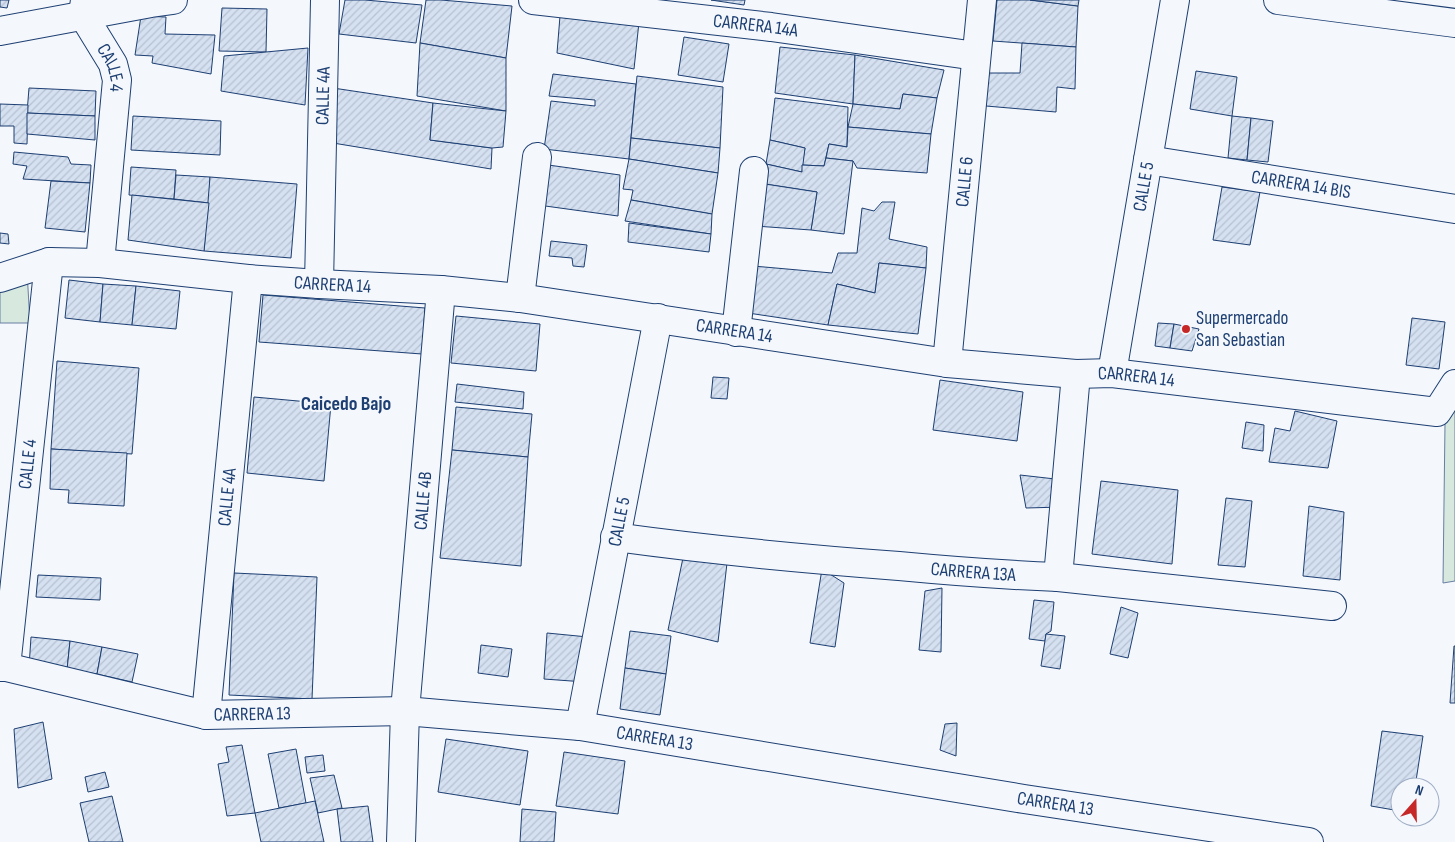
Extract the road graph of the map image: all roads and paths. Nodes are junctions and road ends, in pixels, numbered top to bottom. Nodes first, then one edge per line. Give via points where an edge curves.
1 (173, 0) edge
2 (325, 0) edge
3 (982, 0) edge
4 (1175, 0) edge
5 (1278, 0) edge
6 (548, 1) edge
7 (84, 7) edge
8 (1455, 23) edge
9 (0, 31) edge
10 (976, 56) junction
11 (537, 157) dead end
12 (1148, 160) junction
13 (754, 172) dead end
14 (1455, 209) edge
15 (49, 262) junction
16 (100, 263) junction
17 (0, 278) edge
18 (248, 279) junction
19 (319, 284) junction
20 (440, 290) junction
21 (520, 298) junction
22 (658, 318) junction
23 (736, 332) junction
24 (947, 364) junction
25 (1112, 373) junction
26 (1076, 374) junction
27 (1455, 384) edge
28 (616, 537) junction
29 (1058, 577) junction
30 (1332, 606) dead end
31 (3, 667) edge
32 (405, 711) junction
33 (206, 715) junction
34 (580, 726) junction
35 (401, 842) edge
36 (1309, 842) edge

1 - 7 street
2 - 19 street, CALLE 4A
3 - 10 street, CALLE 6
4 - 12 street, CALLE 5
5 - 8 street
6 - 10 street, CARRERA 14A via 772,27
7 - 9 street
7 - 16 street, CALLE 4 via 113,64 117,80
10 - 24 street, CALLE 6
11 - 21 street
12 - 14 street, CARRERA 14 BIS
12 - 25 street, CALLE 5
13 - 23 street
15 - 16 street, CARRERA 14
15 - 17 street, CARRERA 14
15 - 31 street, CALLE 4
16 - 18 street, CARRERA 14
18 - 19 street, CARRERA 14
18 - 33 street, CALLE 4A
19 - 20 street, CARRERA 14
20 - 21 street, CARRERA 14
20 - 32 street, CALLE 4B
21 - 22 street, CARRERA 14
22 - 23 street, CARRERA 14
22 - 28 street, CALLE 5
23 - 24 street, CARRERA 14
24 - 26 street, CARRERA 14
25 - 26 street, CARRERA 14
25 - 27 street, CARRERA 14 via 1437,412
26 - 29 street
28 - 29 street, CARRERA 13A via 814,560
28 - 34 street, CALLE 5
29 - 30 street, CARRERA 13A
31 - 33 street, CARRERA 13
32 - 33 street, CARRERA 13
32 - 34 street, CARRERA 13
32 - 35 street, CALLE 4B
34 - 36 street, CARRERA 13

